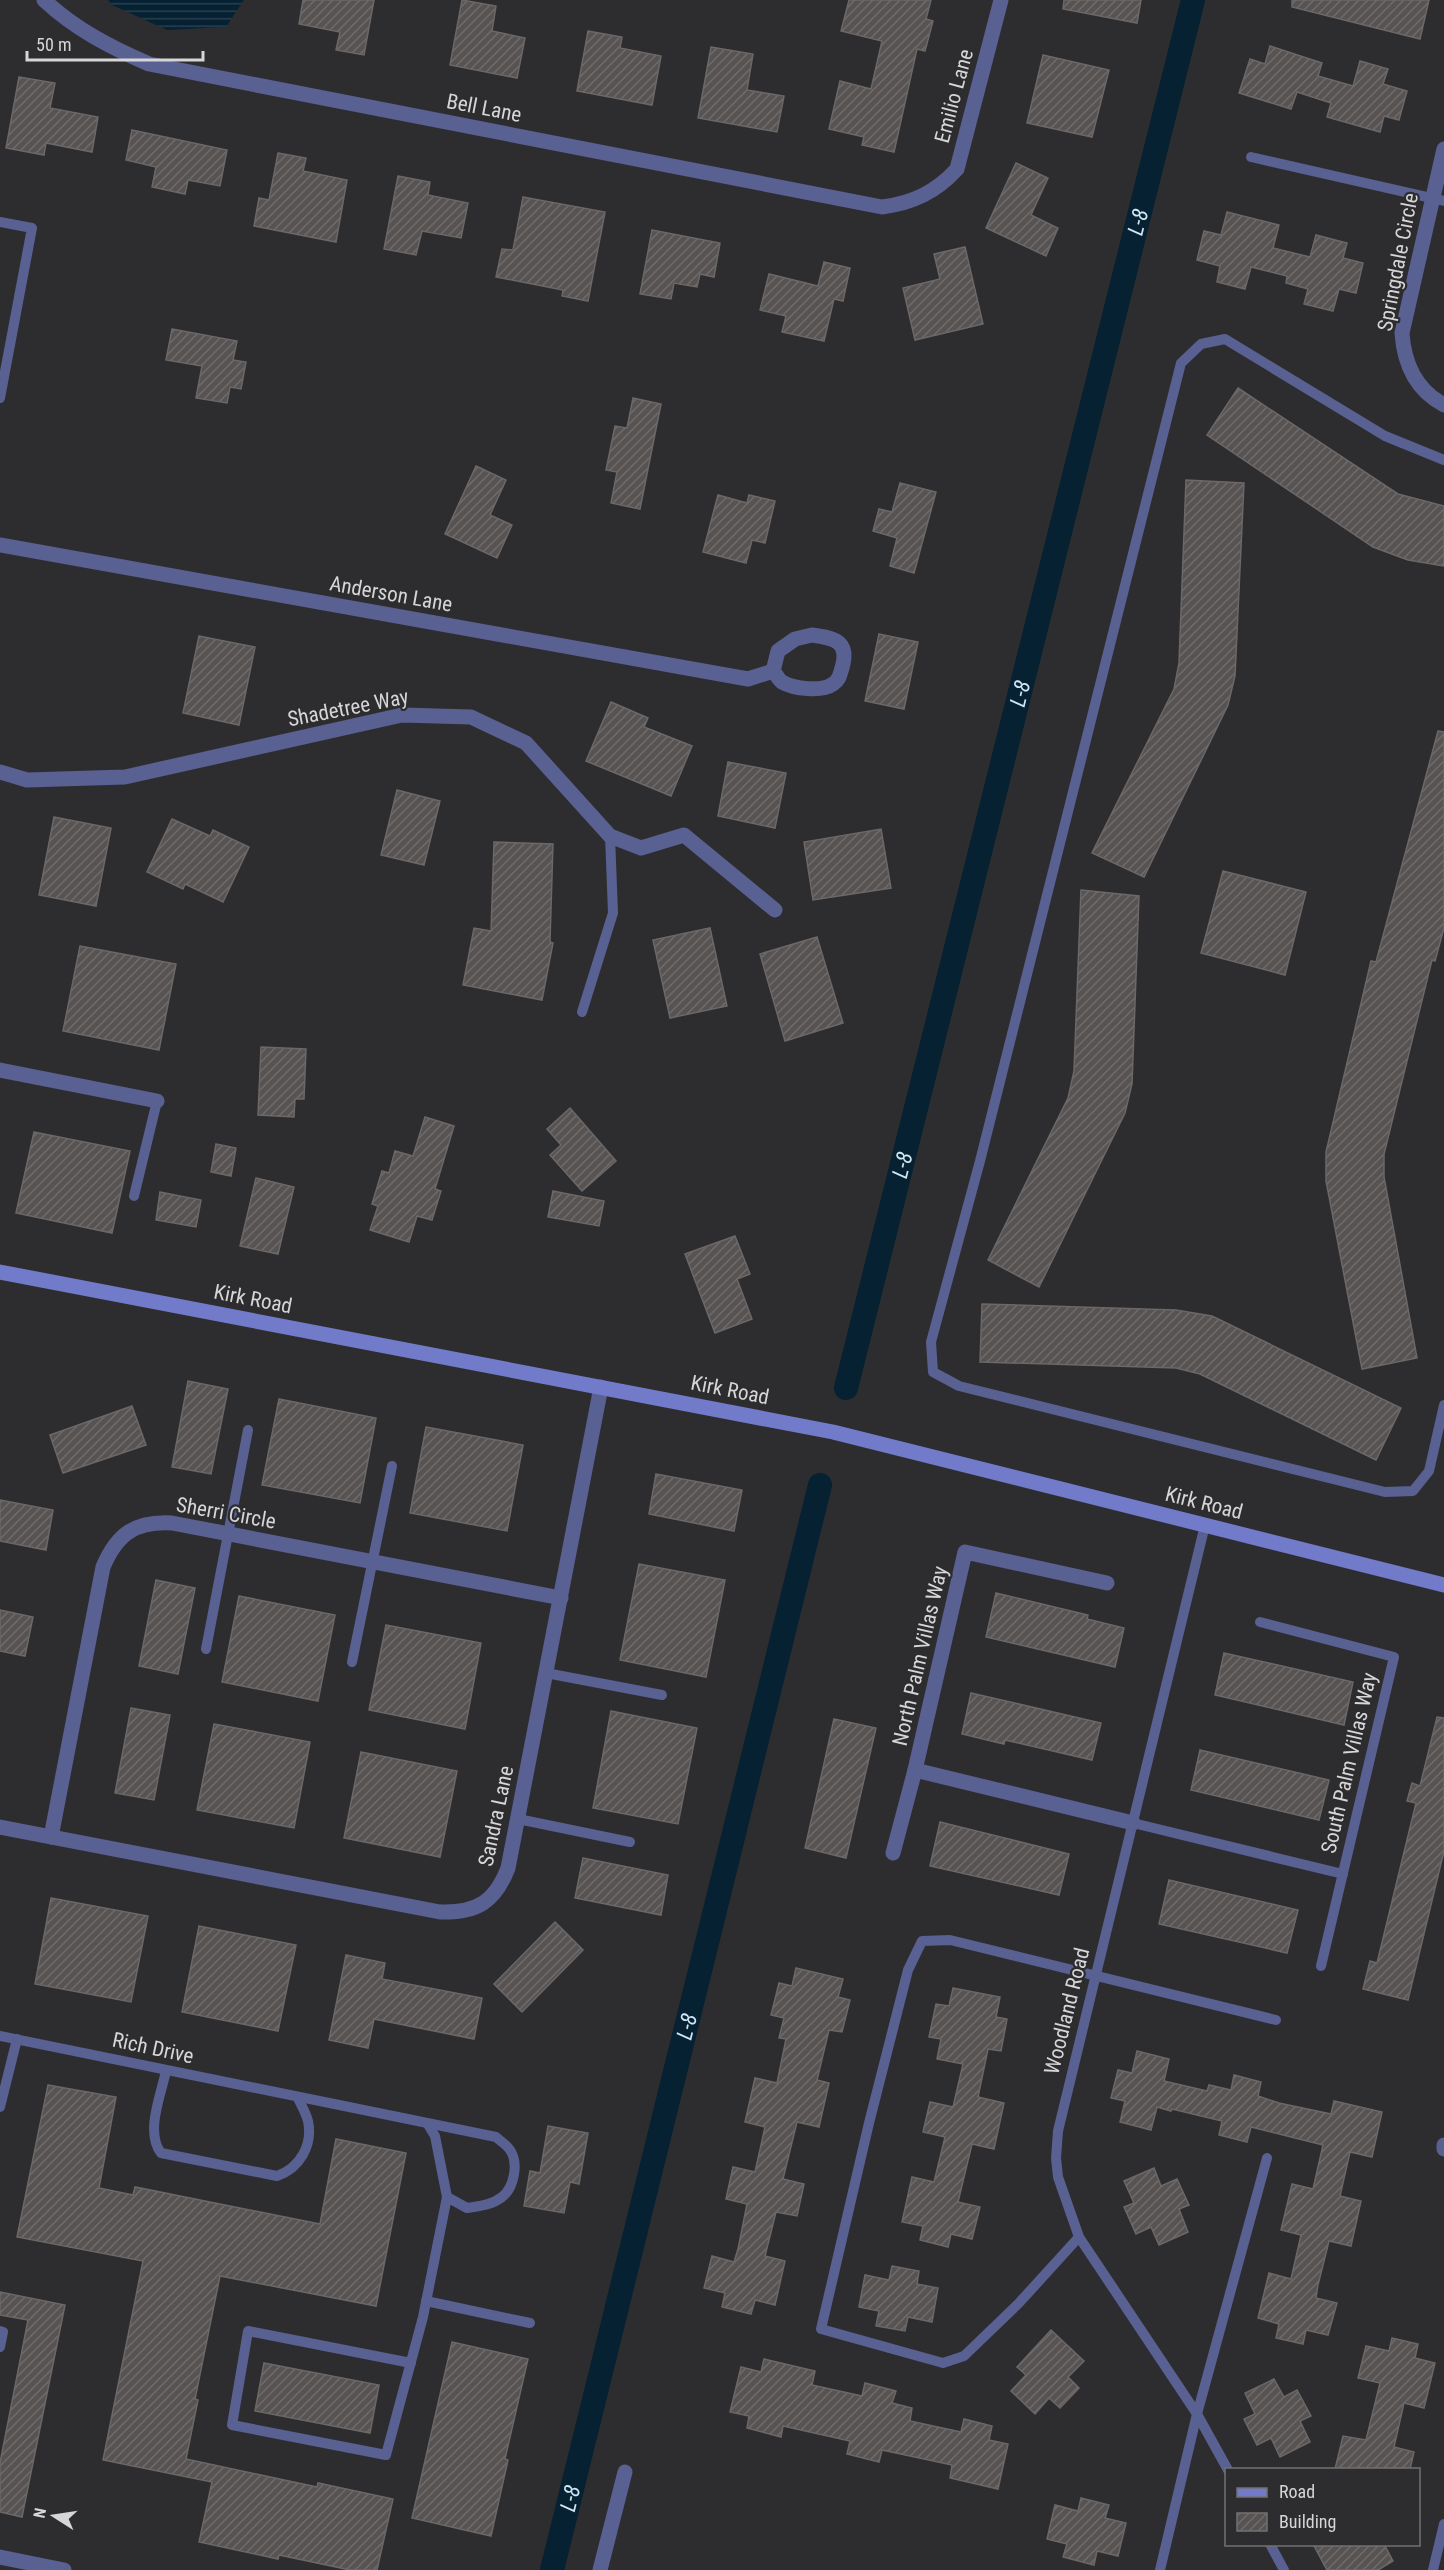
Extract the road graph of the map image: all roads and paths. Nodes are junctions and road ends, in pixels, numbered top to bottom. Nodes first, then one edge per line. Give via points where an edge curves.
1 (44, 0) edge
2 (1001, 0) edge
3 (1444, 149) edge
4 (1251, 157) dead end
5 (931, 192) joint
6 (1438, 200) edge
7 (0, 222) edge
8 (0, 398) edge
9 (1444, 405) edge
10 (1444, 460) edge
11 (0, 544) edge
12 (773, 671) junction
13 (0, 772) edge
14 (610, 836) junction
15 (775, 910) dead end
16 (582, 1012) dead end
17 (0, 1070) edge
18 (157, 1101) joint
19 (134, 1196) dead end
20 (0, 1272) edge
21 (602, 1387) junction
22 (1444, 1405) edge
23 (248, 1430) dead end
24 (392, 1466) dead end
25 (1205, 1525) junction
26 (228, 1534) junction
27 (372, 1562) junction
28 (1107, 1582) dead end
29 (1444, 1585) edge
30 (561, 1598) junction
31 (1260, 1622) dead end
32 (206, 1649) dead end
33 (352, 1662) dead end
34 (546, 1673) junction
35 (662, 1695) dead end
36 (915, 1770) junction
37 (518, 1819) junction
38 (1133, 1823) junction
39 (0, 1827) edge
40 (51, 1837) junction
41 (630, 1842) dead end
42 (893, 1853) dead end
43 (1343, 1874) junction
44 (1321, 1966) dead end
45 (1096, 1975) junction
46 (1276, 2020) dead end
47 (0, 2036) edge
48 (16, 2039) junction
49 (166, 2071) junction
50 (298, 2098) junction
51 (0, 2107) edge
52 (427, 2123) junction
53 (1267, 2157) dead end
54 (447, 2197) junction
55 (1078, 2237) junction
56 (426, 2301) junction
57 (530, 2323) dead end
58 (0, 2331) edge
59 (0, 2347) edge
60 (411, 2363) junction
61 (1197, 2414) junction
62 (1227, 2468) edge
63 (625, 2472) dead end
64 (1444, 2524) edge
65 (1271, 2546) edge
66 (0, 2557) edge
67 (64, 2570) edge
68 (600, 2570) edge
69 (1160, 2570) edge
70 (1284, 2570) edge
71 (1433, 2570) edge

1 - 5 street, Bell Lane via 72,24 108,46 149,64 882,207 916,200
2 - 5 street, Emilio Lane via 957,169
3 - 6 street, Springdale Circle
4 - 6 lane
6 - 9 street, Springdale Circle via 1402,333 1403,351 1412,374 1422,388
7 - 8 lane via 32,228
10 - 22 lane via 1385,436 1225,339 1201,344 1181,363 932,1342 933,1372 959,1386 1385,1492 1413,1491 1429,1471
11 - 12 street, Anderson Lane via 747,679
12 - 12 street via 782,682 801,687 832,685 839,678 844,653 840,643 831,638 812,635 795,639 778,651
13 - 14 street, Shadetree Way via 27,780 125,777 402,715 471,717 526,743
14 - 15 street, Shadetree Way via 641,848 684,834
14 - 16 lane via 613,913
17 - 18 street
18 - 19 lane
20 - 21 street, Kirk Road
21 - 25 street, Kirk Road via 833,1432
21 - 30 street, Sandra Lane
23 - 26 lane
24 - 27 lane
25 - 29 street, Kirk Road
25 - 38 lane, Woodland Road
26 - 27 street, Sherri Circle
26 - 32 lane
26 - 40 street, Sherri Circle via 153,1522 137,1527 110,1550 103,1567
27 - 30 street, Sherri Circle
27 - 33 lane
28 - 36 street, North Palm Villas Way via 965,1552
30 - 34 street, Sandra Lane
31 - 43 lane, South Palm Villas Way via 1395,1657
34 - 35 lane
34 - 37 street, Sandra Lane
36 - 38 street, North Palm Villas Way
36 - 42 street, North Palm Villas Way
37 - 40 street, Sandra Lane via 502,1885 475,1908 458,1912 440,1912
37 - 41 lane
38 - 43 lane, South Palm Villas Way
38 - 45 lane, Woodland Road
39 - 40 street, Sandra Lane
43 - 44 lane, South Palm Villas Way
45 - 46 lane
45 - 55 lane, Woodland Road via 1058,2131 1056,2158 1058,2177
45 - 55 lane via 950,1940 922,1941 908,1970 821,2329 943,2363 964,2356
47 - 48 lane, Rich Drive
48 - 49 lane, Rich Drive
48 - 51 lane
49 - 50 lane, Rich Drive
49 - 50 lane via 153,2133 161,2153 277,2176 290,2172 302,2158 308,2139 308,2121
50 - 52 lane, Rich Drive
52 - 54 lane via 435,2136
52 - 54 lane, Rich Drive via 496,2137 511,2151 515,2166 512,2185 503,2197 488,2205 467,2208
53 - 61 lane
54 - 56 lane
55 - 61 lane, Woodland Road
56 - 57 lane
56 - 60 lane
58 - 59 lane
60 - 60 lane via 386,2455 232,2425 248,2331
61 - 62 lane, Woodland Road
61 - 69 lane
63 - 68 street
64 - 71 lane
65 - 70 lane
66 - 67 street

